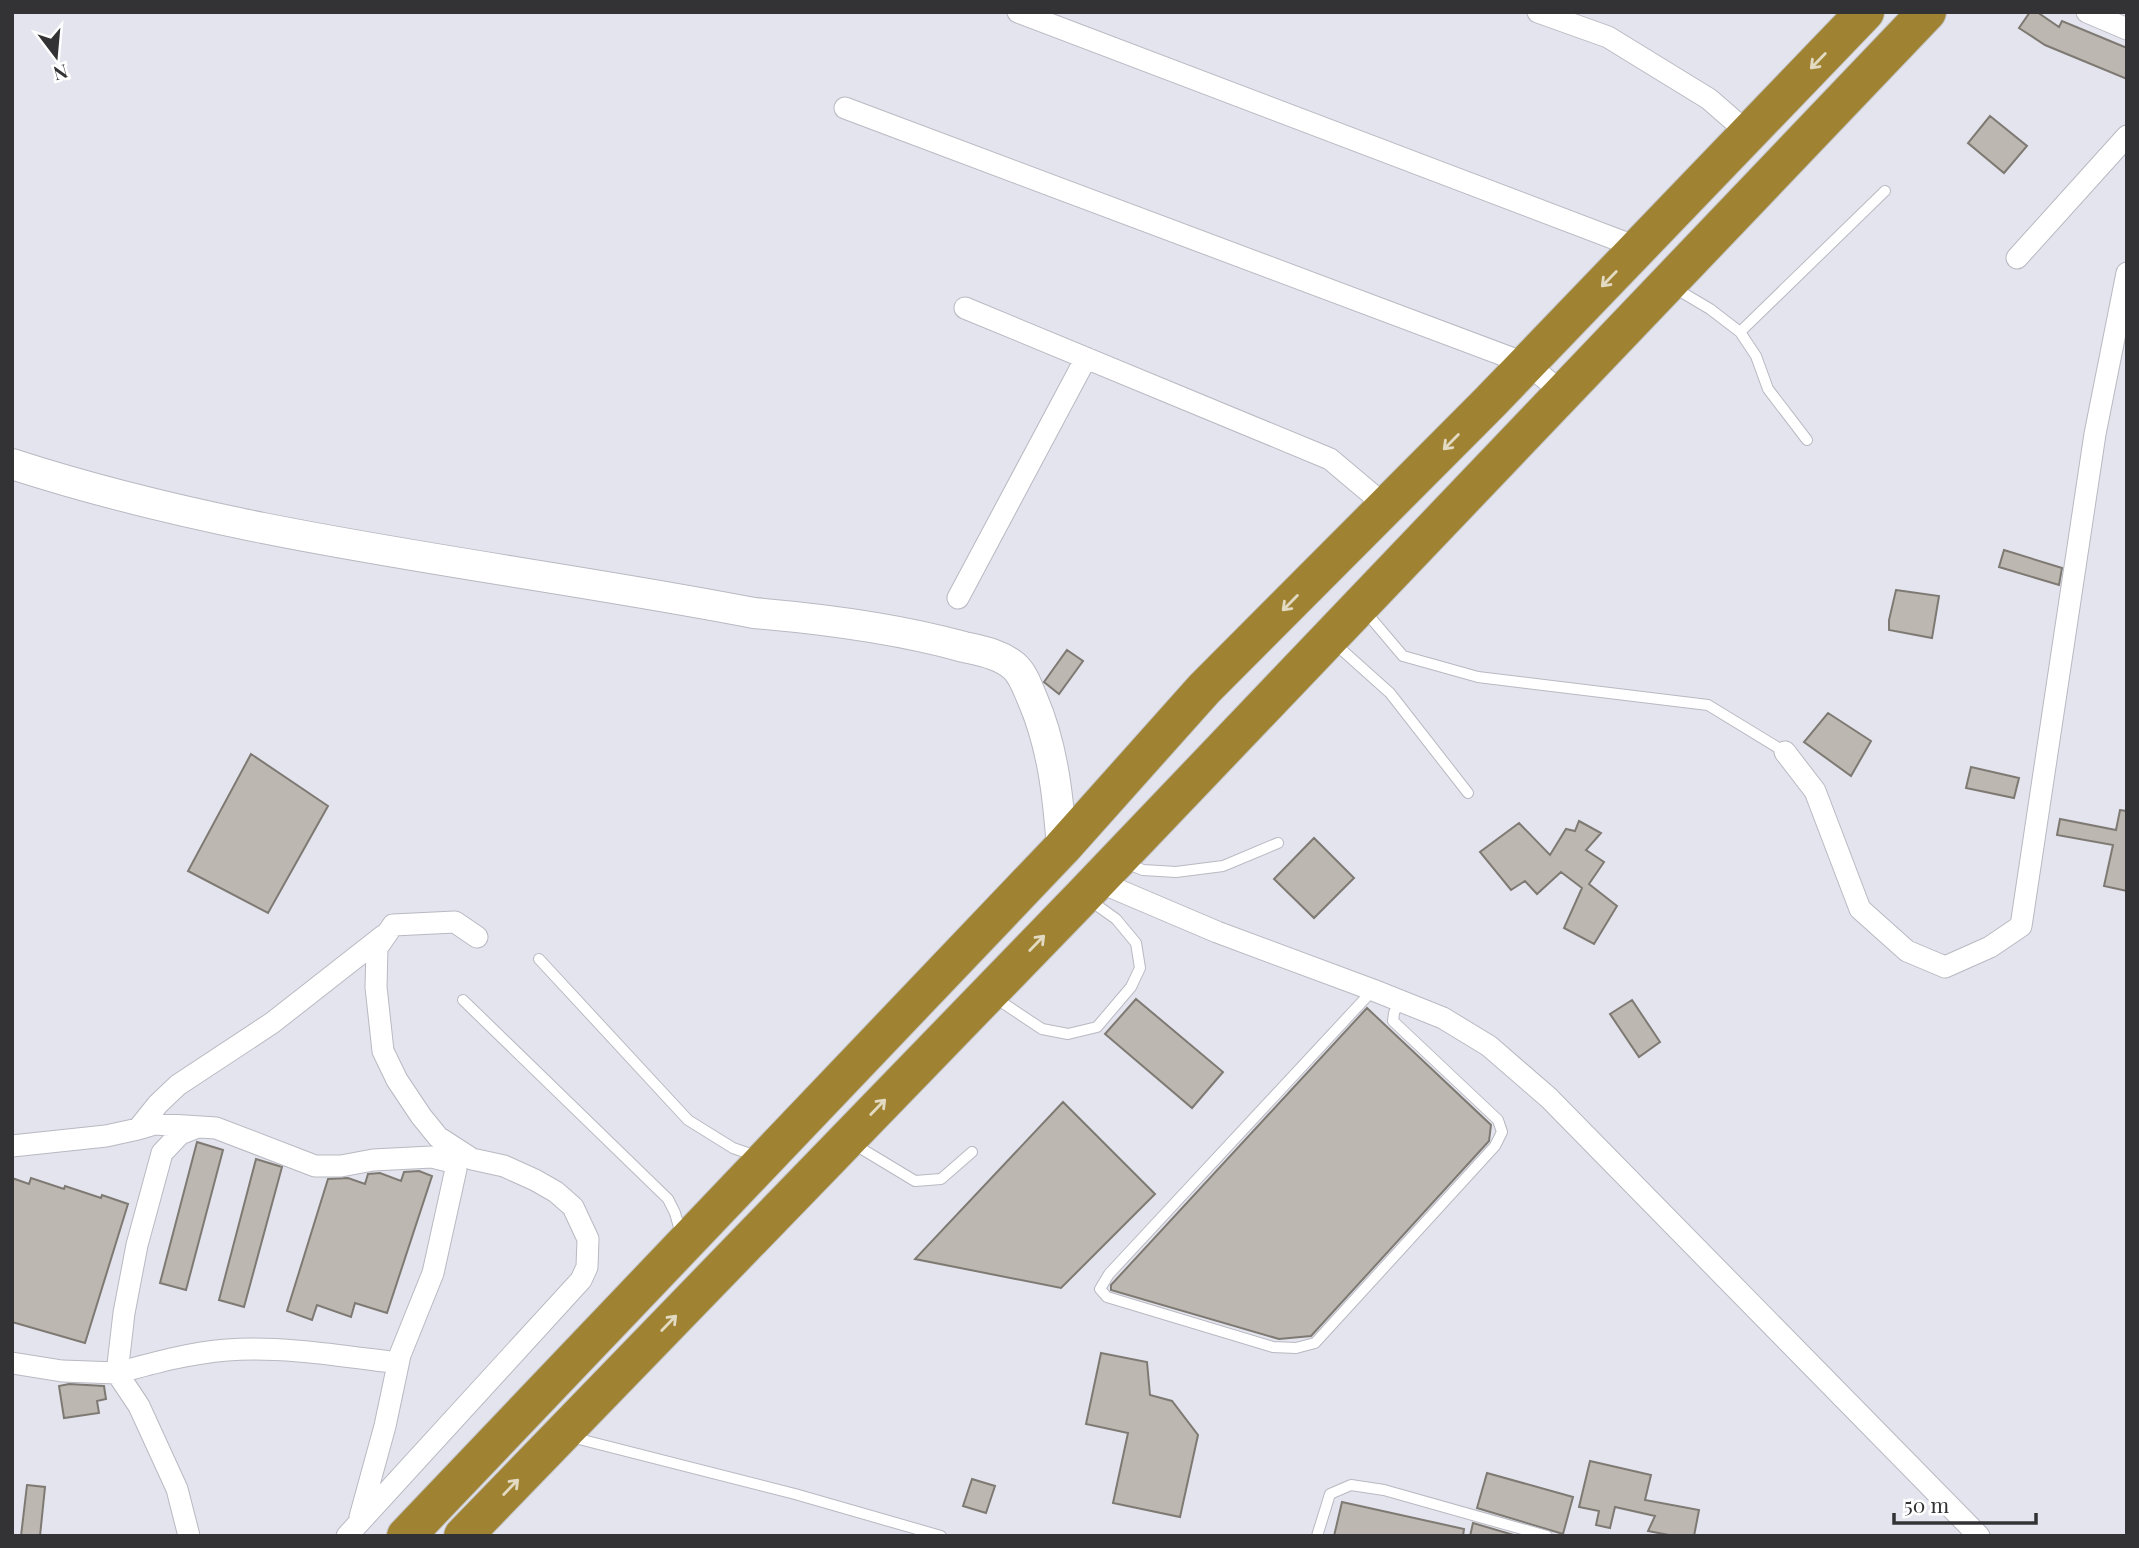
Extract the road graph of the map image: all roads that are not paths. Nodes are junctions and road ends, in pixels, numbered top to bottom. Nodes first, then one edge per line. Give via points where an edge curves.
1 (1018, 12) edge
2 (1538, 12) edge
3 (1865, 12) edge
4 (1927, 12) edge
5 (2087, 12) edge
6 (2127, 29) edge
7 (845, 108) dead end
8 (1748, 133) junction
9 (2127, 136) edge
10 (1885, 191) dead end
11 (1639, 248) junction
12 (2017, 258) dead end
13 (2127, 273) edge
14 (1667, 284) junction
15 (965, 308) dead end
16 (1740, 332) junction
17 (1086, 358) junction
18 (1527, 364) junction
19 (1563, 393) junction
20 (1807, 440) dead end
21 (12, 464) edge
22 (1387, 506) junction
23 (958, 598) dead end
24 (1360, 606) junction
25 (1329, 638) junction
26 (1785, 752) joint
27 (1468, 793) dead end
28 (1278, 843) dead end
29 (1062, 848) junction
30 (1099, 879) junction
31 (387, 933) junction
32 (477, 937) dead end
33 (539, 959) dead end
34 (1373, 990) junction
35 (988, 993) junction
36 (463, 1000) dead end
37 (1399, 1000) junction
38 (199, 1127) junction
39 (138, 1129) junction
40 (847, 1140) junction
41 (12, 1146) edge
42 (972, 1153) dead end
43 (766, 1159) junction
44 (684, 1244) junction
45 (12, 1363) edge
46 (398, 1363) junction
47 (117, 1373) junction
48 (561, 1435) junction
49 (353, 1529) edge
50 (189, 1536) edge
51 (406, 1536) edge
52 (463, 1536) edge
53 (942, 1536) edge
54 (1317, 1536) edge
55 (1548, 1536) edge
56 (1979, 1536) edge

1 - 11 street
2 - 8 street via 1608,37 1709,99
3 -> 8 highway
4 - 14 highway
5 - 6 street
7 - 18 street
8 - 11 highway
9 - 12 street
10 - 16 lane
11 -> 18 highway
13 - 26 street via 2095,434 2021,926 1990,947 1945,967 1907,951 1860,909 1815,791
14 - 16 lane
14 - 19 highway
15 - 17 street
16 - 20 lane via 1756,355 1768,388
17 - 22 street via 1330,459
17 - 23 street
18 - 19 street
18 -> 22 highway
19 - 24 highway
21 - 29 street via 154,504 381,550 754,613 877,627 998,656 1024,679 1041,718 1058,796
22 -> 29 highway via 1204,689
24 - 25 highway
24 - 26 lane via 1403,656 1478,677 1708,705
25 - 27 lane via 1390,693
25 - 30 highway
28 - 30 lane via 1223,866 1176,872 1143,870
29 - 43 highway
30 - 34 street via 1217,932
35 -> 30 highway
30 - 35 lane via 1116,919 1136,943 1140,968 1131,987 1097,1027 1069,1034 1042,1029
31 - 32 street via 393,925 455,922
31 - 39 street via 272,1023 178,1085
31 - 49 street via 377,947 376,987 383,1051 397,1080 439,1137 472,1159 505,1166 535,1180 573,1207 587,1239 588,1254 581,1280
33 - 43 lane via 688,1120 733,1149
34 - 37 street
34 - 37 lane via 1110,1273 1100,1289 1107,1297 1273,1347 1315,1343 1502,1132 1499,1120 1393,1021
40 -> 35 highway
36 - 44 lane via 668,1199
37 - 56 street via 1443,1018 1489,1046 1533,1083
38 - 39 street via 155,1124
38 - 46 street via 216,1128 316,1166 432,1157 452,1162 456,1169 433,1273
38 - 47 street via 180,1135 162,1153 137,1245
39 - 41 street
40 - 42 lane via 915,1181 941,1179
48 -> 40 highway
43 - 44 highway
44 - 51 highway
45 - 47 street
46 - 47 street via 227,1350
46 - 49 street via 385,1426
47 - 50 street via 139,1406 177,1489
52 -> 48 highway
48 - 53 lane
54 - 55 lane via 1330,1494 1351,1485

